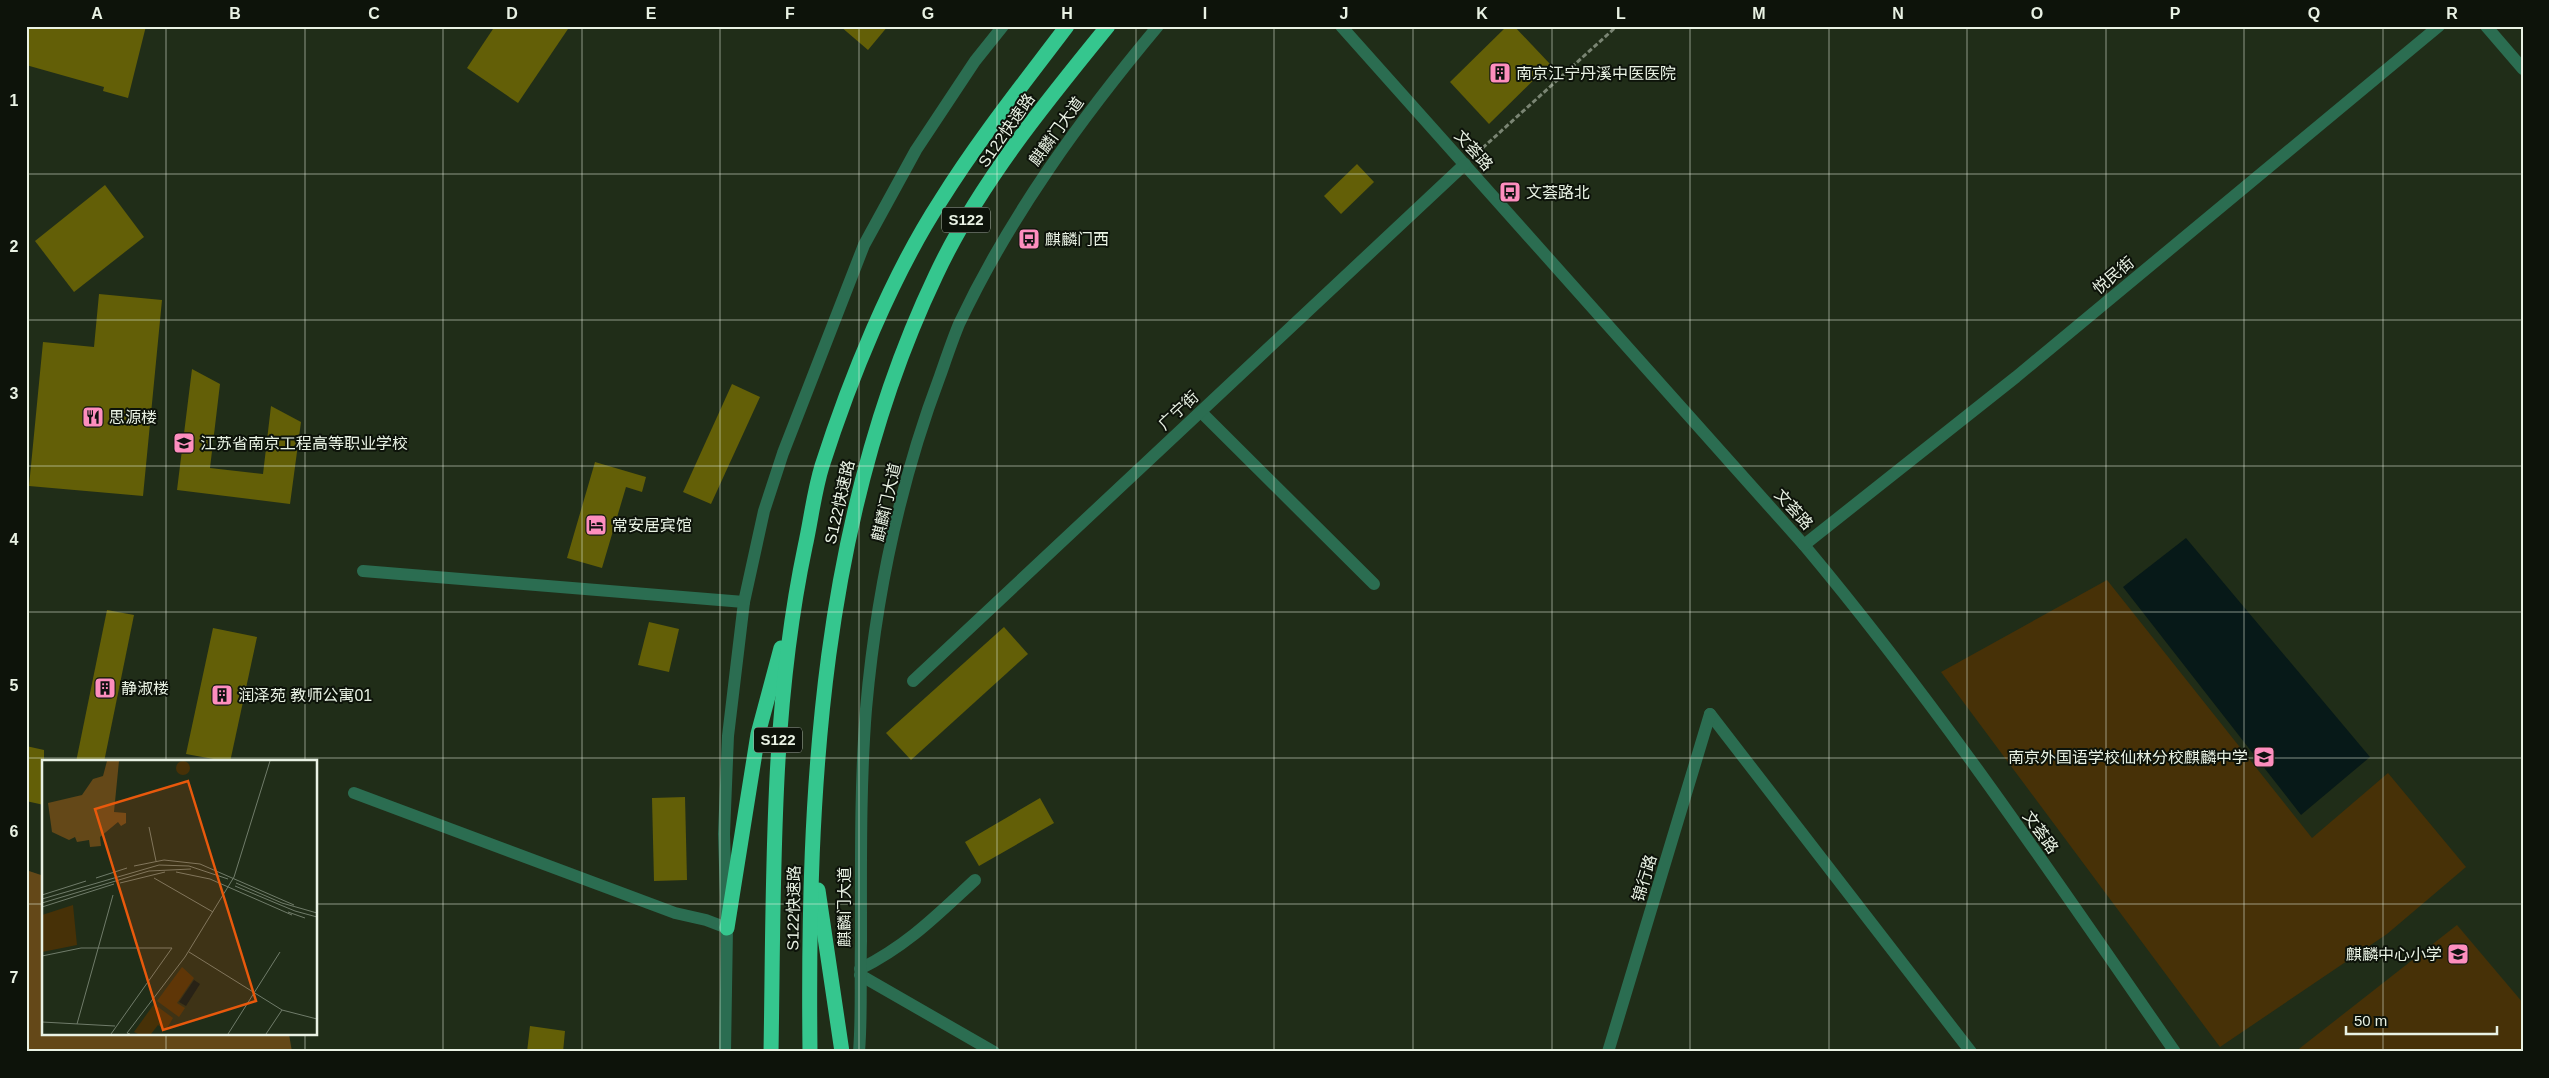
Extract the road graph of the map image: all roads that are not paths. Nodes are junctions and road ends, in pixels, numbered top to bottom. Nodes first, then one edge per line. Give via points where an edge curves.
1 (1002, 26) edge
2 (1068, 26) edge
3 (1108, 26) edge
4 (1158, 26) edge
5 (1341, 26) edge
6 (2439, 26) edge
7 (2486, 26) edge
8 (2523, 69) edge
9 (1465, 164) junction
10 (1201, 412) junction
11 (1804, 545) junction
12 (363, 571) dead end
13 (1374, 584) dead end
14 (796, 588) junction
15 (744, 602) junction
16 (913, 681) dead end
17 (354, 793) dead end
18 (812, 849) junction
19 (975, 880) dead end
20 (727, 928) junction
21 (860, 972) junction
22 (725, 1052) edge
23 (771, 1052) edge
24 (810, 1052) edge
25 (842, 1052) edge
26 (858, 1052) edge
27 (994, 1052) edge
28 (1608, 1052) edge
29 (1971, 1052) edge
30 (2174, 1052) edge

1 - 15 street via 916,150 864,245 782,453 764,511
2 - 14 highway, S122快速路 / S122 via 1008,103 940,201 900,274 868,344 821,469
3 - 18 highway, S122快速路 / S122 via 1036,114 968,218 936,274 872,440 854,506 838,594 822,710
4 - 21 street, 麒麟门大道 via 1108,86 1037,185 959,326 930,401 906,480 880,603 866,709
5 - 9 street, 文荟路
6 - 11 street, 悦民街 via 2016,377
7 - 8 street
9 - 10 street, 广宁街
9 - 11 street, 文荟路
10 - 13 street
10 - 16 street, 广宁街
11 - 30 street, 文荟路 via 1896,659 2080,914
12 - 15 street
14 - 20 highway via 758,734
14 - 23 highway, S122快速路 / S122 via 778,733
15 - 20 street via 728,736 724,834
17 - 20 street via 675,913
18 - 24 highway, S122快速路 / S122
18 - 25 highway
19 - 21 street via 912,938
20 - 22 street
21 - 26 street, 麒麟门大道
21 - 27 street
28 - 29 street, 锦行路 via 1710,714

